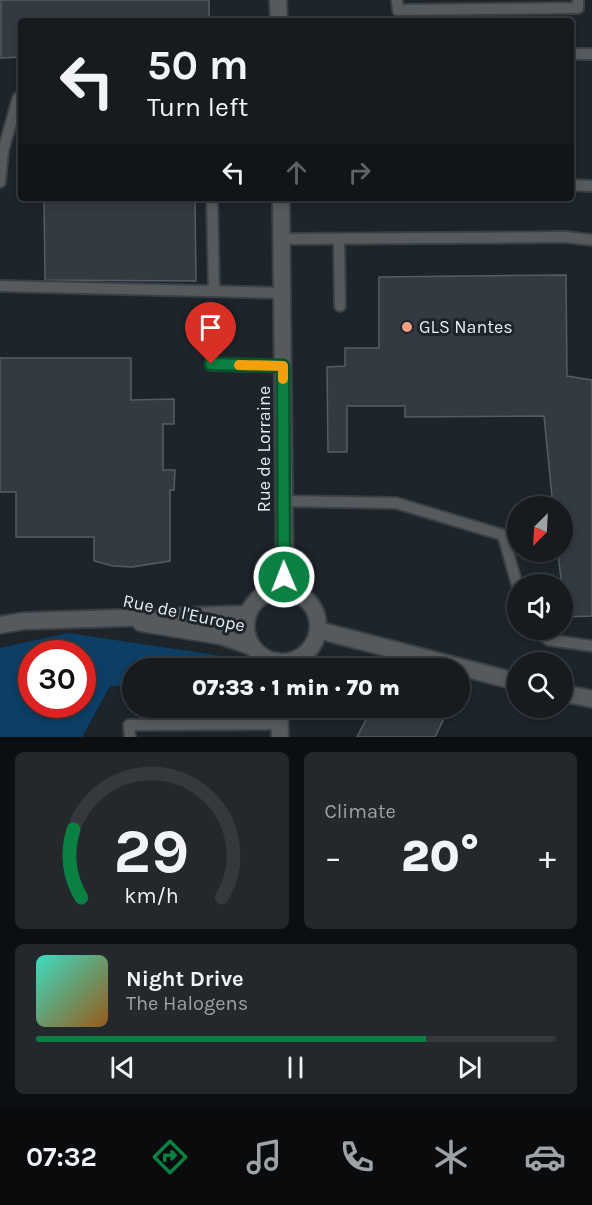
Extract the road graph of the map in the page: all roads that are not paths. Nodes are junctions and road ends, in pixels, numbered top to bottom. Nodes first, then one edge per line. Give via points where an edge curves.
1 (278, 0) edge
2 (398, 0) edge
3 (578, 0) edge
4 (279, 18) edge
5 (574, 54) edge
6 (592, 54) edge
7 (18, 98) edge
8 (0, 182) edge
9 (574, 185) edge
10 (592, 186) edge
11 (213, 201) edge
12 (281, 201) edge
13 (339, 239) junction
14 (281, 240) junction
15 (592, 240) edge
16 (0, 286) edge
17 (214, 291) junction
18 (282, 293) junction
19 (340, 306) dead end
20 (211, 364) dead end
21 (283, 366) junction
22 (284, 501) junction
23 (514, 574) edge
24 (285, 591) junction
25 (248, 614) junction
26 (107, 617) junction
27 (0, 625) edge
28 (318, 630) junction
29 (549, 640) edge
30 (592, 646) edge
31 (253, 647) junction
32 (265, 658) edge
33 (298, 658) edge
34 (507, 679) edge
35 (573, 695) edge
36 (592, 699) edge
37 (280, 723) edge
38 (130, 737) edge

1 - 4 street
2 - 3 lane via 398,10 578,8
5 - 6 lane
7 - 8 lane via 3,151
9 - 10 lane
11 - 17 lane
12 - 14 street, Rue de Lorraine
13 - 14 lane
13 - 15 lane
13 - 19 lane
14 - 18 street, Rue de Lorraine
16 - 17 lane
17 - 18 lane
18 - 21 street, Rue de Lorraine
20 - 21 lane
21 - 22 street, Rue de Lorraine
22 - 23 lane via 396,503 503,535
22 - 24 street, Rue de Lorraine
24 - 25 street via 263,596
24 - 28 street via 306,600 313,609
25 - 26 street, Rue de l'Europe
25 - 31 street via 246,626
26 - 27 street, Rue de l'Europe
26 - 31 street, Rue de l'Europe via 221,636
28 - 33 street via 307,652
28 - 34 street
29 - 30 lane
31 - 32 street
35 - 36 street
37 - 38 lane via 129,725

